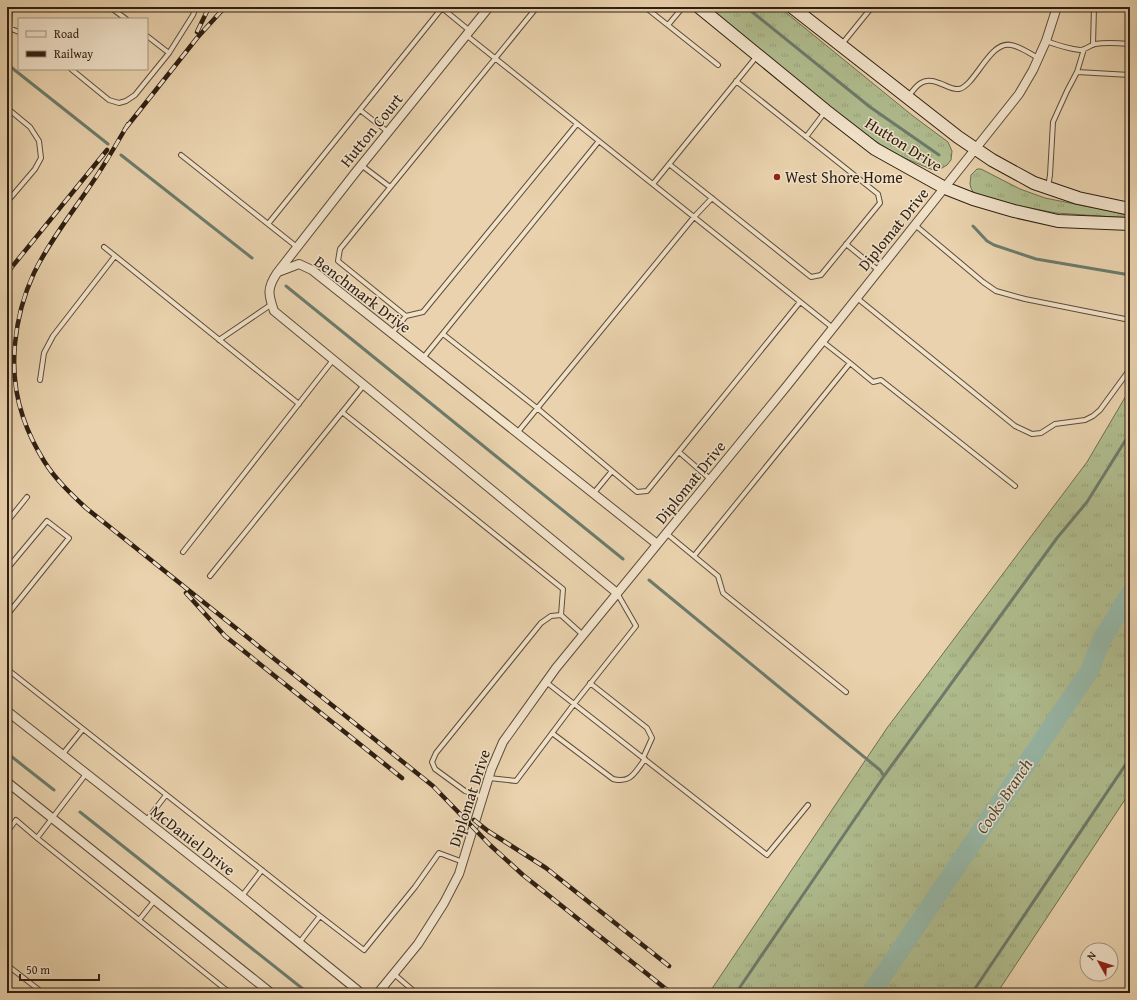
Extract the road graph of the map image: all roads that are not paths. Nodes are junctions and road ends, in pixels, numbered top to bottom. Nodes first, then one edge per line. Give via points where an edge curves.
1 (10, 7) edge
2 (110, 7) edge
3 (196, 7) edge
4 (489, 7) edge
5 (537, 7) edge
6 (645, 7) edge
7 (683, 7) edge
8 (698, 7) edge
9 (792, 7) edge
10 (872, 7) edge
11 (1057, 7) edge
12 (1094, 7) edge
13 (442, 8) edge
14 (125, 18) edge
15 (668, 25) junction
16 (18, 32) edge
17 (468, 33) junction
18 (148, 37) edge
19 (1046, 41) junction
20 (1130, 44) edge
21 (841, 45) junction
22 (1093, 45) junction
23 (1084, 49) junction
24 (169, 53) junction
25 (757, 55) junction
26 (1039, 58) junction
27 (495, 59) junction
28 (718, 65) dead end
29 (72, 70) edge
30 (1078, 72) junction
31 (1130, 75) edge
32 (736, 82) junction
33 (908, 98) junction
34 (7, 108) edge
35 (360, 110) junction
36 (826, 111) junction
37 (577, 124) junction
38 (388, 132) junction
39 (806, 137) junction
40 (599, 141) junction
41 (975, 148) junction
42 (182, 156) dead end
43 (669, 164) junction
44 (361, 165) junction
45 (653, 184) junction
46 (390, 187) junction
47 (1048, 187) junction
48 (945, 188) junction
49 (712, 198) junction
50 (7, 202) edge
51 (1130, 209) edge
52 (694, 217) junction
53 (268, 224) junction
54 (914, 224) junction
55 (1130, 224) edge
56 (846, 244) junction
57 (104, 247) dead end
58 (297, 247) junction
59 (115, 256) junction
60 (878, 270) junction
61 (277, 273) junction
62 (857, 298) junction
63 (800, 302) junction
64 (272, 304) junction
65 (406, 316) junction
66 (1130, 320) edge
67 (833, 328) junction
68 (392, 334) junction
69 (442, 334) junction
70 (219, 340) junction
71 (822, 341) junction
72 (423, 358) junction
73 (333, 360) junction
74 (850, 364) junction
75 (1130, 369) edge
76 (40, 380) dead end
77 (364, 385) junction
78 (299, 404) junction
79 (537, 408) junction
80 (342, 412) junction
81 (517, 433) junction
82 (679, 452) junction
83 (612, 471) junction
84 (710, 479) junction
85 (1015, 486) dead end
86 (593, 494) junction
87 (27, 497) dead end
88 (7, 522) edge
89 (666, 533) junction
90 (657, 544) junction
91 (183, 552) dead end
92 (694, 556) junction
93 (7, 569) edge
94 (210, 576) dead end
95 (617, 593) junction
96 (7, 615) edge
97 (561, 615) junction
98 (583, 635) junction
99 (7, 669) edge
100 (546, 682) junction
101 (590, 683) junction
102 (846, 692) dead end
103 (574, 704) junction
104 (7, 711) edge
105 (83, 729) junction
106 (552, 733) junction
107 (62, 755) junction
108 (644, 759) junction
109 (86, 774) junction
110 (488, 778) junction
111 (7, 782) edge
112 (166, 795) junction
113 (484, 797) junction
114 (808, 805) dead end
115 (52, 818) junction
116 (145, 821) junction
117 (7, 832) edge
118 (37, 838) junction
119 (463, 862) junction
120 (262, 870) junction
121 (241, 896) junction
122 (155, 900) junction
123 (320, 916) junction
124 (139, 920) junction
125 (299, 943) junction
126 (7, 965) edge
127 (393, 974) junction
128 (43, 993) edge
129 (230, 993) edge
130 (271, 993) edge
131 (361, 993) edge
132 (378, 993) edge
133 (416, 993) edge

1 - 16 lane via 9,28
2 - 14 lane
3 - 24 lane
4 - 17 street, Hutton Court
5 - 27 lane
6 - 15 lane
7 - 15 lane
8 - 25 street, Hutton Drive
9 - 21 street
10 - 21 lane
11 - 19 street, Diplomat Drive
12 - 22 lane
13 - 17 lane
13 - 35 lane
15 - 28 lane
17 - 27 lane
17 - 38 street, Hutton Court
18 - 24 lane
19 - 23 lane via 1066,48
19 - 26 street, Diplomat Drive
20 - 22 lane
21 - 33 street
22 - 23 lane
23 - 30 lane
24 - 29 lane via 135,95 119,103 109,100
25 - 32 lane
25 - 36 street, Hutton Drive
26 - 33 lane via 1010,44 1002,46 994,51 961,89 928,81 918,84
26 - 41 street, Diplomat Drive via 1019,94
27 - 37 lane
27 - 46 lane
30 - 31 lane
30 - 47 lane via 1053,122
32 - 39 lane
32 - 43 lane
33 - 41 street
34 - 50 lane via 30,127 39,141 40,158 35,169
35 - 38 lane
35 - 53 lane
36 - 39 lane
36 - 48 street, Hutton Drive via 875,149
37 - 40 lane
37 - 65 lane via 423,312
38 - 44 street, Hutton Court
39 - 56 lane via 878,194 880,203
40 - 45 lane
40 - 69 lane
41 - 47 street via 992,160
41 - 48 street, Diplomat Drive
42 - 53 lane
43 - 45 lane
43 - 49 lane
44 - 46 lane
44 - 58 street, Hutton Court
45 - 52 lane
46 - 65 lane via 340,249 338,261
47 - 51 street via 1078,198
48 - 54 street, Diplomat Drive
48 - 55 street, Hutton Drive via 1014,211 1058,221
49 - 52 lane
49 - 56 lane via 811,277 821,275
52 - 63 lane
52 - 79 lane
53 - 58 lane
54 - 60 street, Diplomat Drive
54 - 66 lane via 996,290 1025,299
56 - 60 lane
57 - 59 lane
58 - 61 street, Hutton Court
59 - 70 lane
59 - 76 lane via 53,336 44,353
60 - 62 street, Diplomat Drive
61 - 64 street via 271,282 269,295
61 - 68 street, Benchmark Drive via 299,264 312,270
62 - 67 street, Diplomat Drive
62 - 75 lane via 1015,426 1032,434 1042,433 1055,424 1085,420 1093,416
63 - 67 lane
63 - 82 lane
64 - 70 lane
64 - 73 street via 274,311
65 - 68 lane
67 - 71 street, Diplomat Drive
68 - 72 street, Benchmark Drive
69 - 72 lane
69 - 79 lane
70 - 78 lane
71 - 74 lane
71 - 84 street, Diplomat Drive
72 - 81 street, Benchmark Drive
73 - 77 street
73 - 78 lane
74 - 85 lane via 872,382 881,380
74 - 92 lane
77 - 80 lane
77 - 95 street
78 - 91 lane
79 - 81 lane
79 - 83 lane
80 - 94 lane
80 - 97 lane via 563,589
81 - 86 street, Benchmark Drive
82 - 83 lane via 647,491 636,492
82 - 84 lane
83 - 86 lane
84 - 89 street, Diplomat Drive
86 - 90 street, Benchmark Drive
87 - 88 lane
89 - 90 street, Diplomat Drive
89 - 92 lane
90 - 95 street, Diplomat Drive
92 - 102 lane via 718,576 723,593
93 - 96 lane via 47,521 69,538
95 - 98 street, Diplomat Drive
95 - 101 lane via 636,626
97 - 98 lane
97 - 113 lane via 551,616 541,623 434,757 432,762 436,769 465,791
98 - 100 street, Diplomat Drive
99 - 105 lane
100 - 103 lane
100 - 110 street, Diplomat Drive via 503,742
101 - 103 lane
101 - 108 lane via 647,728 652,738
103 - 106 lane
103 - 108 lane
104 - 107 street, McDaniel Drive
105 - 107 lane
105 - 112 lane
106 - 108 lane via 613,779 629,779
106 - 110 lane via 516,781
107 - 109 street, McDaniel Drive
108 - 114 lane via 767,855
109 - 115 lane
109 - 116 street, McDaniel Drive
110 - 113 street, Diplomat Drive
111 - 115 street
112 - 116 lane
112 - 120 lane
113 - 119 street, Diplomat Drive
115 - 118 lane
115 - 122 street
116 - 121 street, McDaniel Drive
117 - 118 lane via 16,820
118 - 124 lane
119 - 123 lane via 439,853 364,950
119 - 127 street, Diplomat Drive via 444,903 418,944
120 - 121 lane
120 - 123 lane
121 - 125 street, McDaniel Drive
122 - 124 lane
122 - 130 street
123 - 125 lane
124 - 129 lane
125 - 131 street, McDaniel Drive
126 - 128 lane
127 - 132 street, Diplomat Drive
127 - 133 lane

